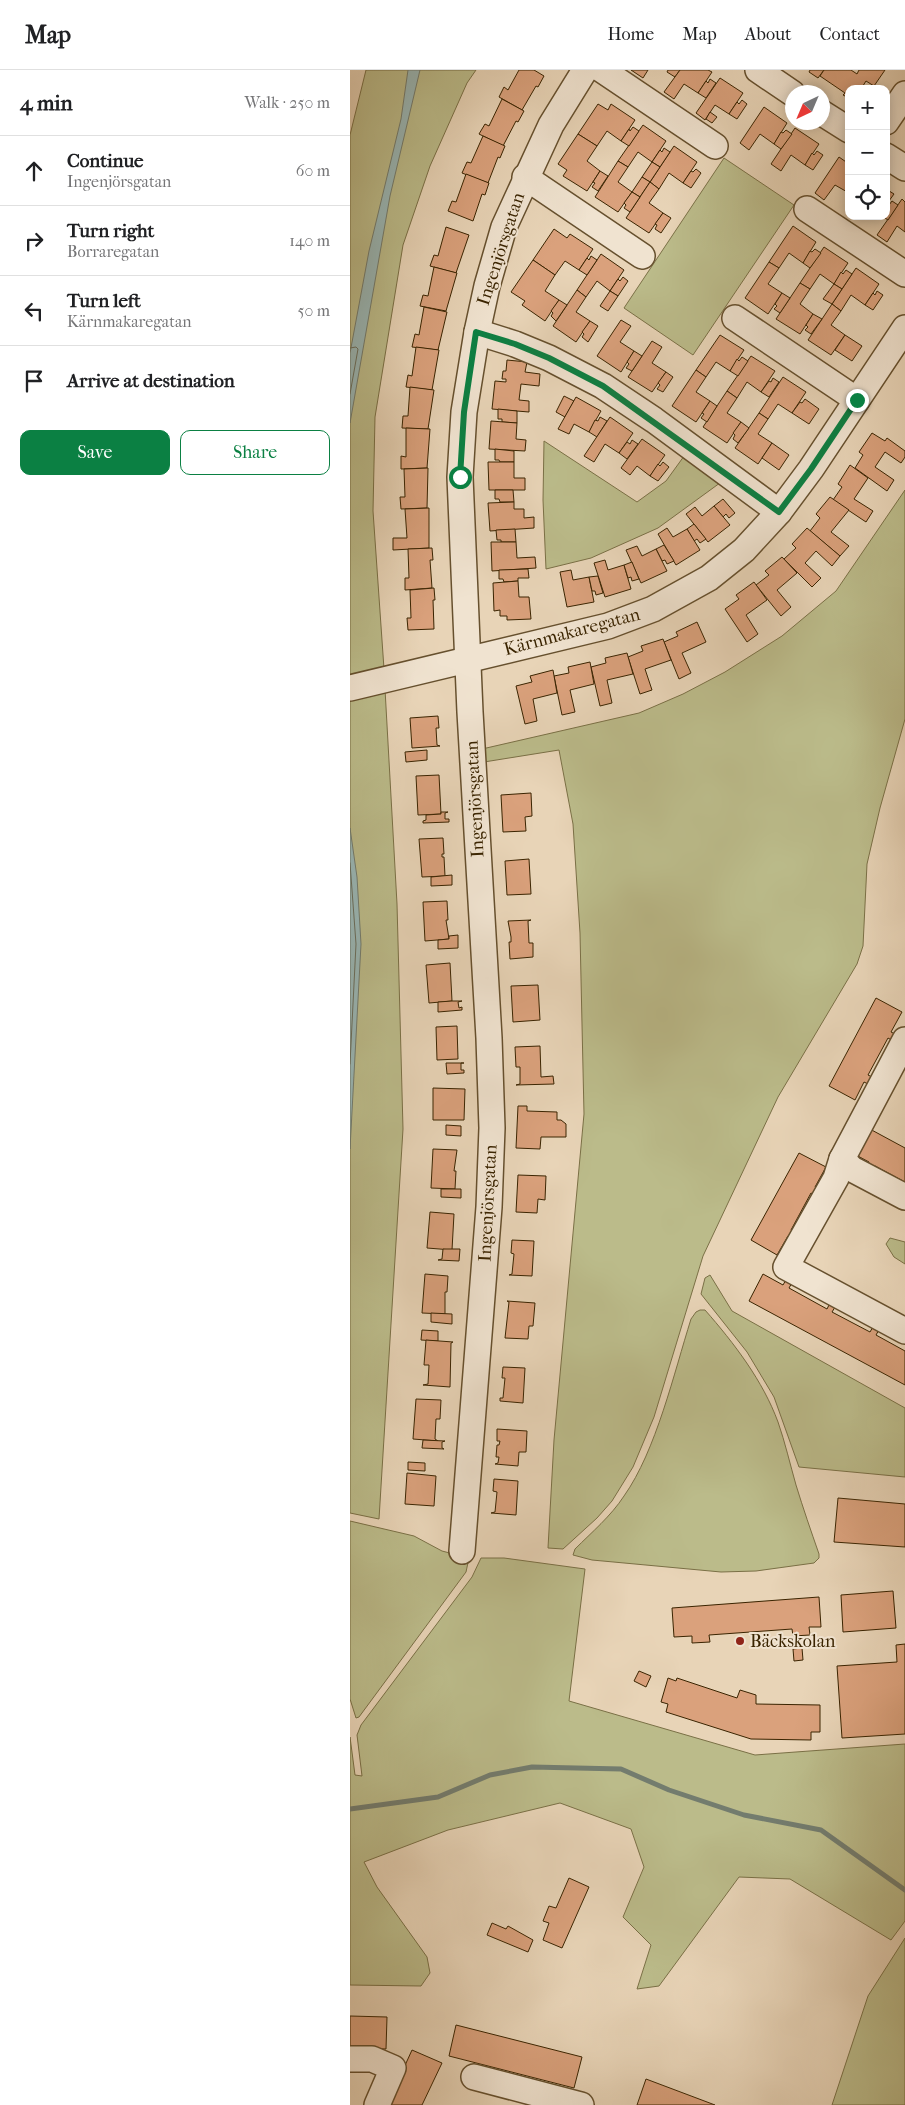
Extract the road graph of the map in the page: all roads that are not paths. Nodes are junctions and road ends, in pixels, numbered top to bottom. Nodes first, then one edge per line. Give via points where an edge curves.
1 (585, 70) edge
2 (602, 70) edge
3 (758, 70) edge
4 (785, 88) edge
5 (905, 94) edge
6 (890, 116) edge
7 (830, 118) edge
8 (845, 127) edge
9 (715, 146) dead end
10 (890, 159) edge
11 (905, 168) edge
12 (525, 177) junction
13 (807, 209) dead end
14 (642, 256) dead end
15 (905, 274) edge
16 (736, 318) dead end
17 (905, 328) edge
18 (476, 332) junction
19 (857, 400) junction
20 (779, 512) junction
21 (469, 659) junction
22 (350, 688) edge
23 (905, 1040) edge
24 (842, 1159) junction
25 (905, 1197) edge
26 (905, 1332) edge
27 (462, 1551) dead end
28 (350, 2059) edge
29 (474, 2077) dead end
30 (377, 2105) edge
31 (581, 2105) edge

1 - 12 street, Ingenjörsgatan via 550,125
2 - 9 street
3 - 4 street
5 - 6 street
7 - 8 street
10 - 11 street
12 - 14 street
12 - 18 street, Ingenjörsgatan via 502,233
13 - 15 street
16 - 19 street
17 - 19 street, Kärnmakaregatan
18 - 20 street via 549,358 603,386
18 - 21 street, Ingenjörsgatan via 464,412 460,477
19 - 20 street, Kärnmakaregatan
20 - 21 street, Kärnmakaregatan via 727,564 653,609 608,626
21 - 22 street, Kärnmakaregatan
21 - 27 street, Ingenjörsgatan via 492,1128 489,1206
23 - 24 street
24 - 25 street via 852,1169
24 - 26 street via 836,1178 786,1267
28 - 30 street via 372,2059 394,2068
29 - 31 street

